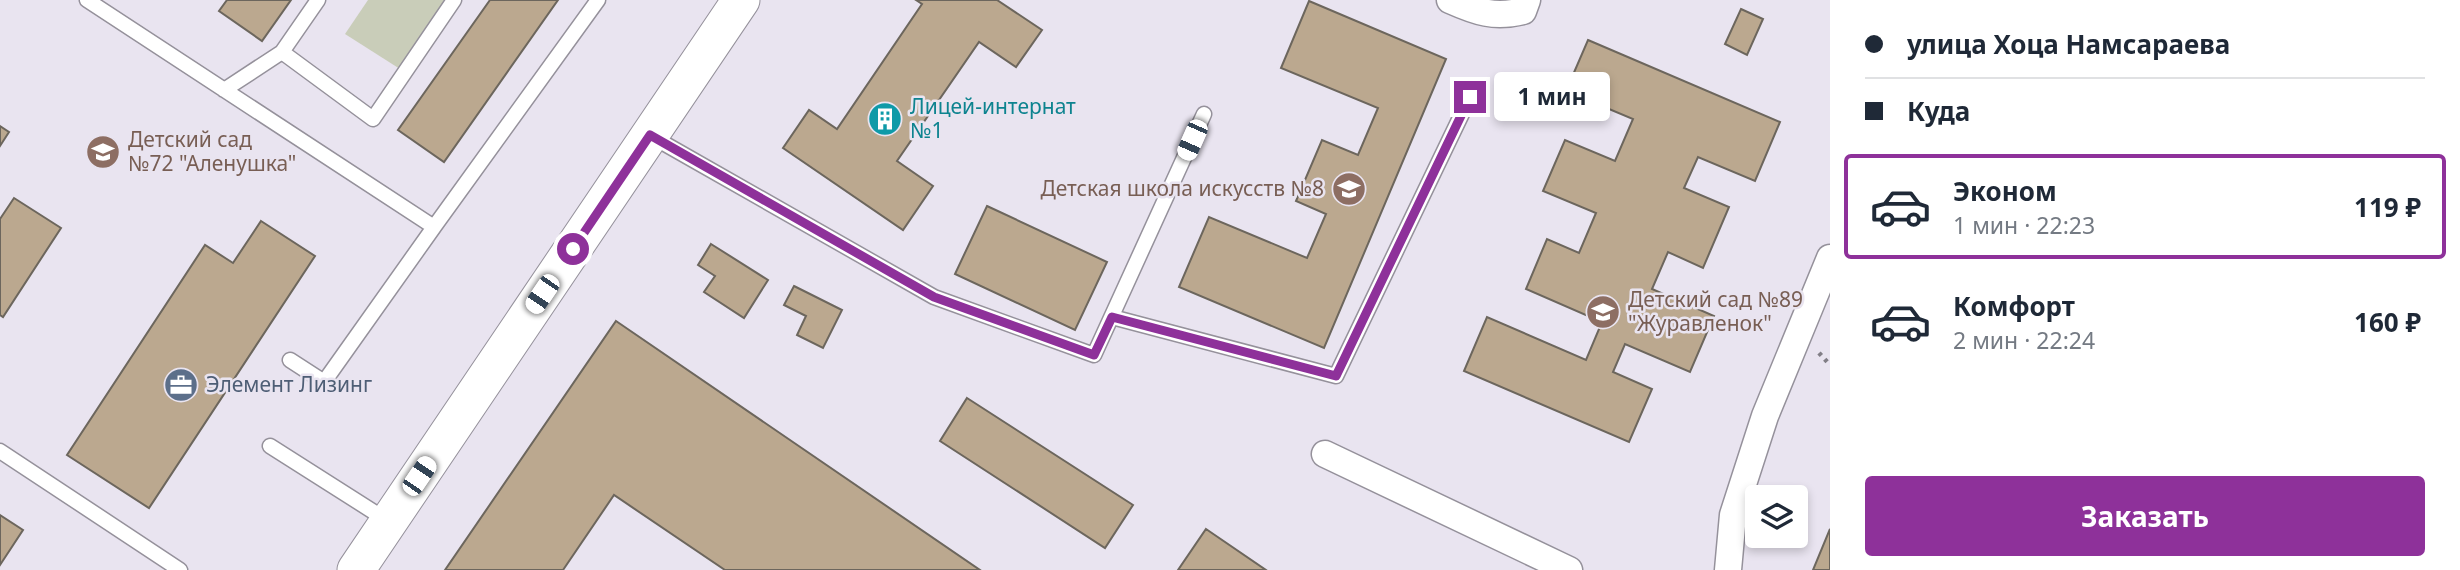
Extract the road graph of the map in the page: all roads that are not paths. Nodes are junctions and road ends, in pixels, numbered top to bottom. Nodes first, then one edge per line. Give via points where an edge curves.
1 (88, 0) edge
2 (318, 0) edge
3 (454, 0) edge
4 (598, 0) edge
5 (741, 0) edge
6 (1450, 0) edge
7 (1527, 0) edge
8 (282, 52) junction
9 (224, 90) junction
10 (1470, 97) dead end
11 (1203, 114) dead end
12 (650, 135) junction
13 (434, 227) junction
14 (1830, 258) edge
15 (1112, 317) junction
16 (290, 360) dead end
17 (270, 446) dead end
18 (0, 451) edge
19 (1325, 454) dead end
20 (389, 522) junction
21 (180, 570) edge
22 (356, 570) edge
23 (1569, 570) edge
24 (1728, 570) edge

1 - 9 lane
2 - 8 lane
3 - 8 lane via 373,119
4 - 13 lane
5 - 12 street
6 - 7 street via 1477,12 1505,15 1523,11
8 - 9 lane
9 - 13 lane
10 - 15 lane via 1336,376
11 - 15 lane
12 - 15 lane via 934,297 1094,355
12 - 20 street
13 - 16 lane via 324,382
14 - 24 street via 1761,429 1733,515
17 - 20 lane
18 - 21 lane
19 - 23 street
20 - 22 street

